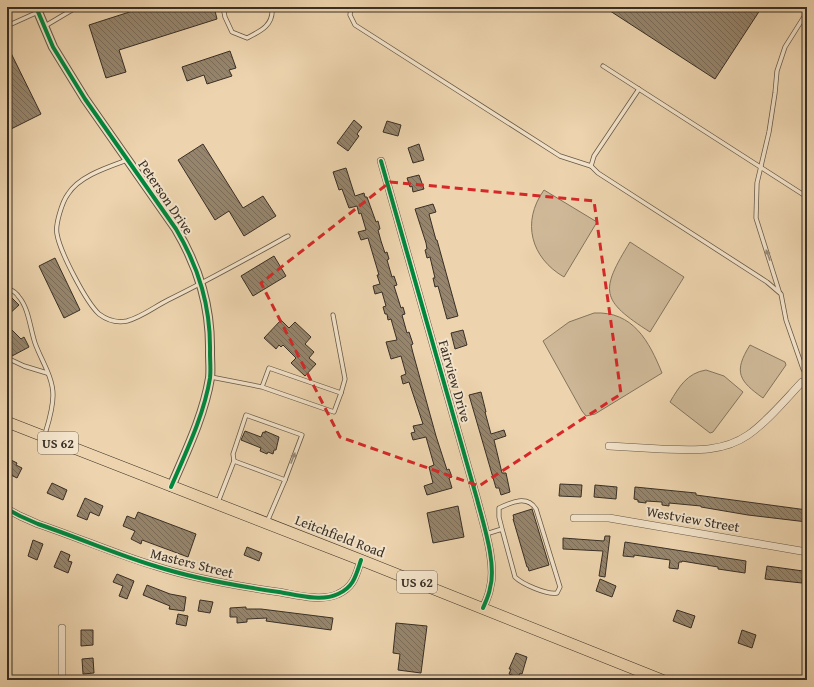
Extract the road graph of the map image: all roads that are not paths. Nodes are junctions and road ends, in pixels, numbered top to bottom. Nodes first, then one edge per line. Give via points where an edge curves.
1 (77, 7) edge
2 (223, 7) edge
3 (272, 7) edge
4 (351, 7) edge
5 (37, 9) edge
6 (807, 12) edge
7 (7, 26) edge
8 (44, 26) junction
9 (603, 66) dead end
10 (639, 89) junction
11 (807, 118) edge
12 (128, 160) junction
13 (381, 161) dead end
14 (807, 165) edge
15 (591, 166) junction
16 (760, 167) junction
17 (807, 185) edge
18 (807, 196) edge
19 (288, 236) dead end
20 (201, 284) junction
21 (7, 288) edge
22 (779, 292) junction
23 (333, 315) dead end
24 (7, 358) edge
25 (47, 373) junction
26 (807, 376) edge
27 (210, 377) junction
28 (807, 382) edge
29 (262, 387) junction
30 (341, 393) junction
31 (7, 422) edge
32 (44, 437) junction
33 (609, 446) dead end
34 (234, 461) junction
35 (285, 480) junction
36 (171, 487) junction
37 (217, 505) junction
38 (7, 509) edge
39 (574, 518) dead end
40 (267, 523) junction
41 (502, 529) junction
42 (486, 534) junction
43 (807, 552) edge
44 (361, 560) junction
45 (483, 608) junction
46 (62, 628) dead end
47 (357, 678) dead end
48 (62, 680) edge
49 (350, 680) edge
50 (662, 680) edge

1 - 8 lane
2 - 3 lane via 232,32 247,38 263,30 273,16
4 - 15 lane via 350,15 355,25 560,156
5 - 7 lane
5 - 8 street, Peterson Drive
6 - 16 lane via 784,47 777,70 769,132
8 - 12 street, Peterson Drive via 53,47 81,94
9 - 10 lane
10 - 15 lane via 594,156
10 - 16 lane
11 - 14 lane
12 - 20 street, Peterson Drive via 176,228 188,249
12 - 20 lane via 96,172 80,182 68,193 61,209 56,233 63,254 88,300 99,314 110,321 127,321
13 - 42 street, Fairview Drive
15 - 22 lane
16 - 18 lane
22 -> 16 lane via 756,218
17 - 18 lane
19 - 20 lane
20 - 27 street, Peterson Drive via 211,332
21 - 25 lane via 20,297
22 - 26 lane via 786,320
23 - 30 lane via 345,379
24 - 25 lane
25 - 32 lane via 53,394 52,410
27 - 29 lane
27 - 36 street, Peterson Drive via 204,404
28 - 33 street via 802,382 756,429 727,446 693,450
29 - 30 lane via 334,412
29 - 30 lane via 269,368
31 - 32 main road, Leitchfield Road / US 62
32 - 36 main road, Leitchfield Road / US 62
34 - 35 lane
35 -> 34 lane via 302,435 246,415 233,454
34 - 37 lane
35 - 40 lane
36 - 37 main road, Leitchfield Road / US 62
37 - 40 main road, Leitchfield Road / US 62
38 - 44 street, Masters Street via 38,524 155,566 244,588 332,597 353,583
39 - 43 street, Westview Street via 609,518
40 - 44 main road, Leitchfield Road / US 62
41 - 41 lane via 515,577 546,592 557,593 560,587 534,505 525,501 499,508
41 - 42 lane
42 - 45 street, Fairview Drive via 491,587
44 - 45 main road, Leitchfield Road / US 62
45 - 50 main road, Leitchfield Road / US 62
46 - 48 street
47 - 49 lane

